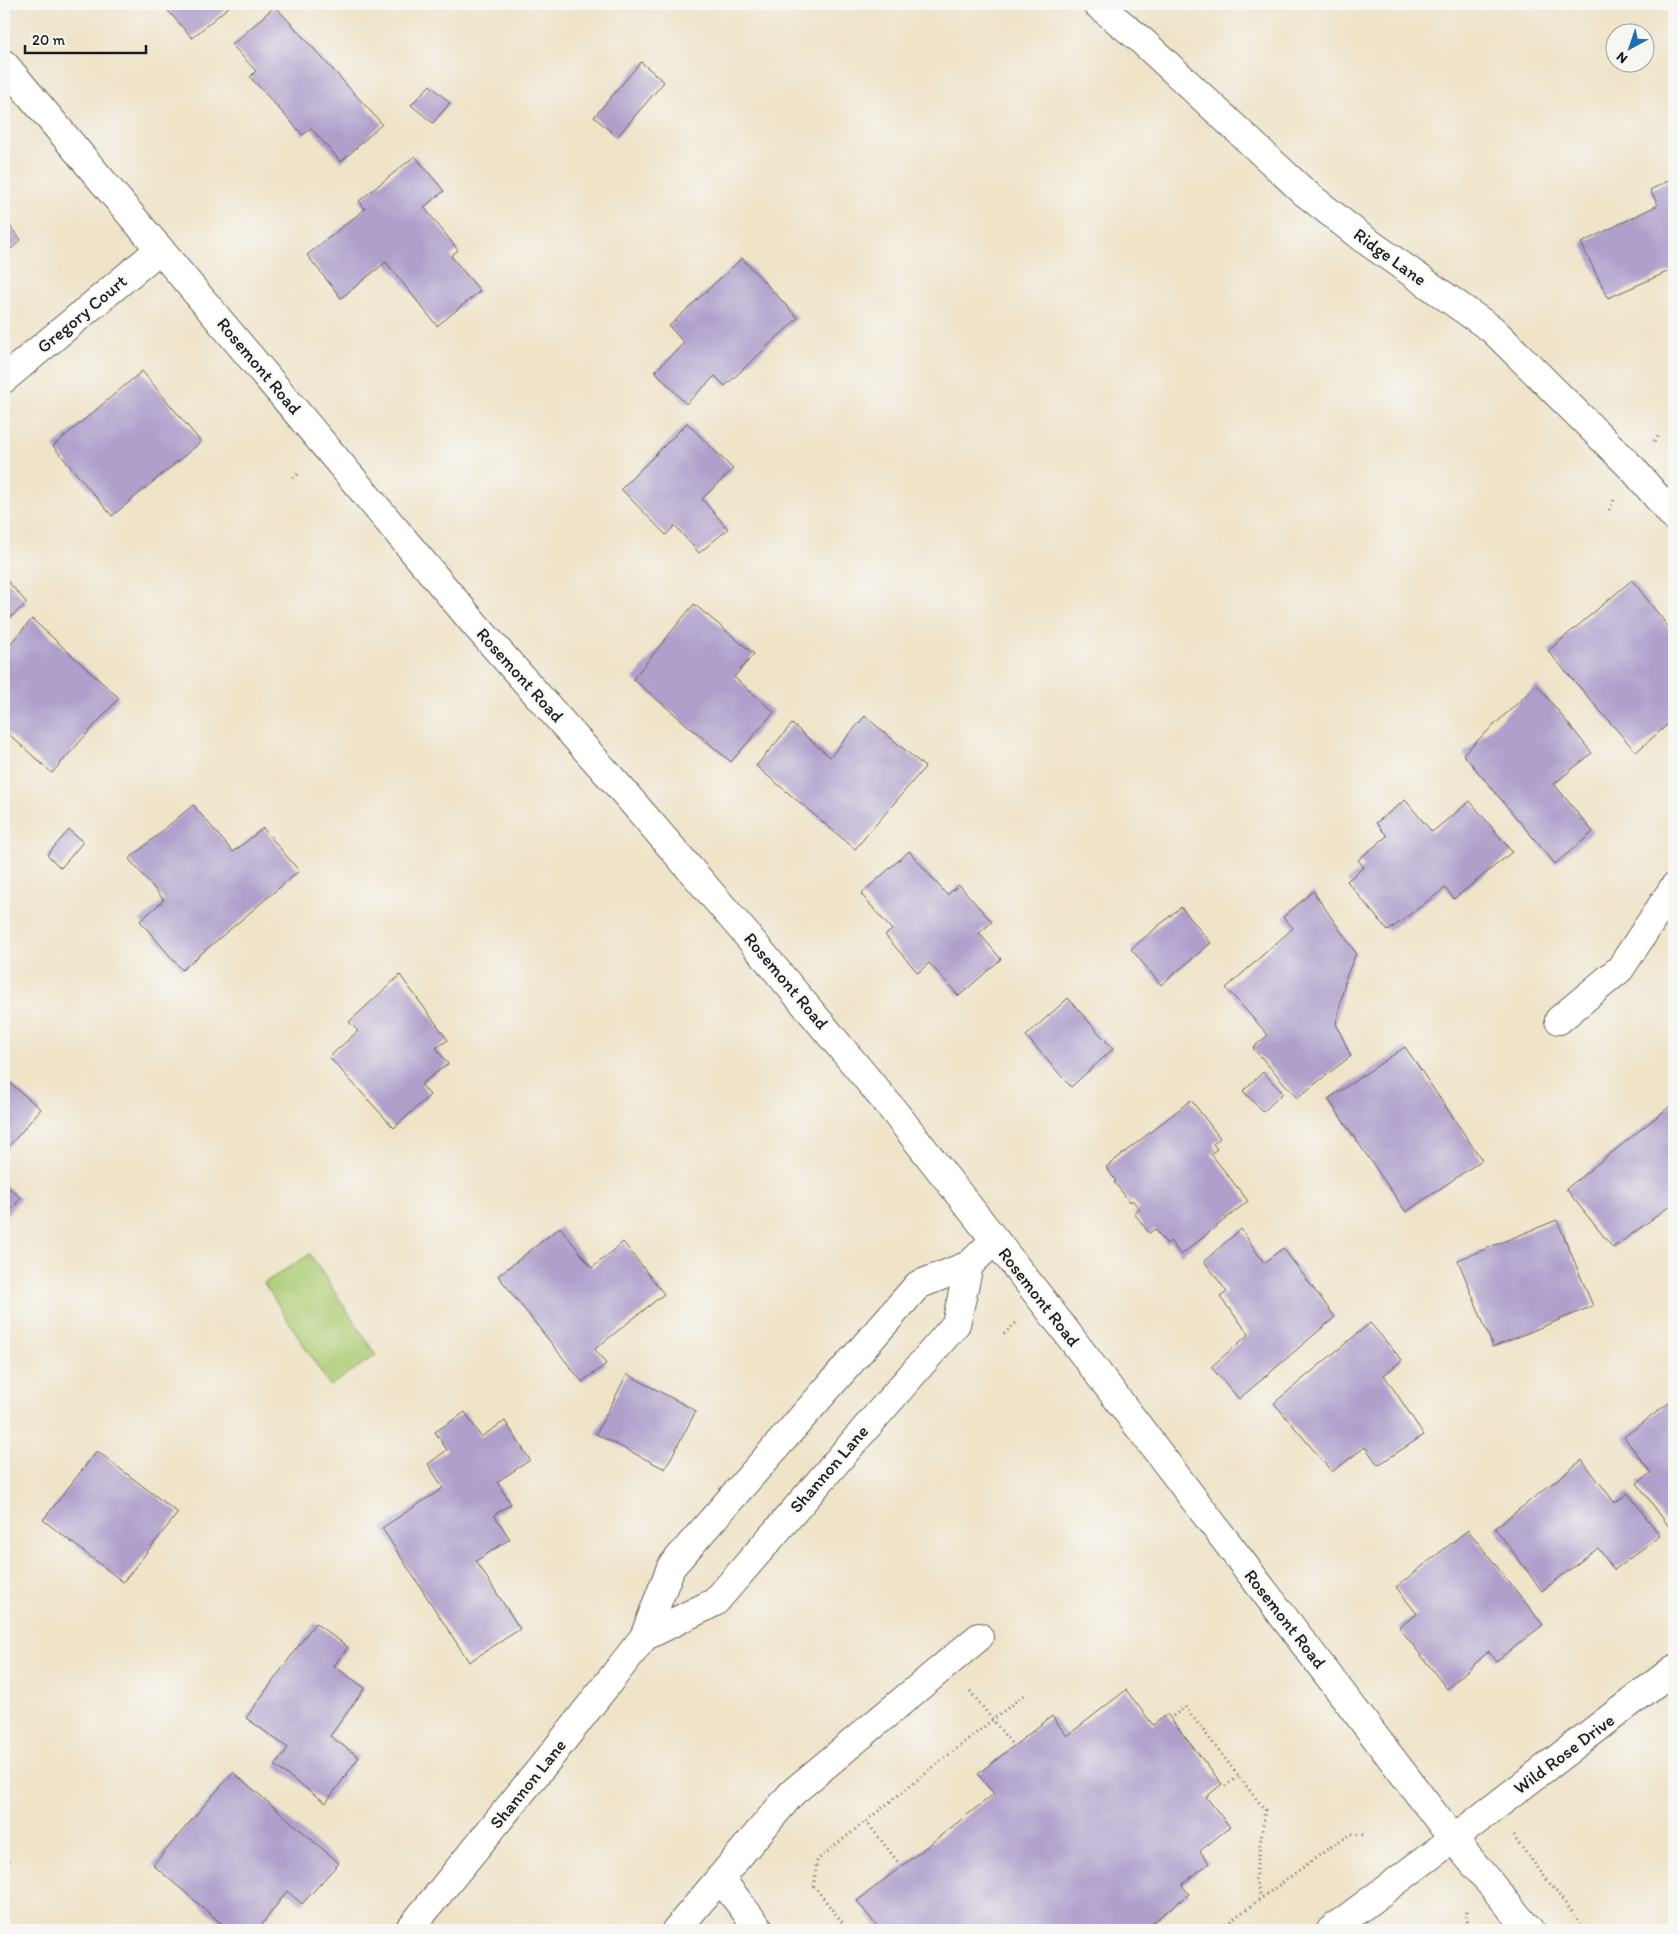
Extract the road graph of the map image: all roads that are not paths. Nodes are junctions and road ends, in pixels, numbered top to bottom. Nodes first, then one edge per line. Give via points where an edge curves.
1 (1097, 4) edge
2 (4, 64) edge
3 (160, 249) junction
4 (4, 379) edge
5 (1674, 517) edge
6 (1674, 887) edge
7 (1559, 1020) dead end
8 (995, 1240) junction
9 (969, 1264) junction
10 (644, 1637) junction
11 (979, 1637) dead end
12 (1674, 1669) edge
13 (1453, 1839) junction
14 (720, 1878) junction
15 (409, 1930) edge
16 (676, 1930) edge
17 (760, 1930) edge
18 (1331, 1930) edge
19 (1529, 1930) edge

1 - 5 street, Ridge Lane via 1141,40 1304,192 1361,237 1493,330 1633,469
2 - 3 street, Rosemont Road
3 - 4 street, Gregory Court
3 - 8 street, Rosemont Road via 478,628 770,962
6 - 7 street via 1620,969
8 - 9 street, Shannon Lane
8 - 13 street, Rosemont Road
9 - 10 street, Shannon Lane via 918,1285 677,1560 671,1567
9 - 10 street, Shannon Lane via 956,1324 715,1602
10 - 15 street, Shannon Lane
11 - 14 street via 792,1792
12 - 13 street, Wild Rose Drive
13 - 18 street, Wild Rose Drive
13 - 19 street, Rosemont Road
14 - 16 street
14 - 17 street

